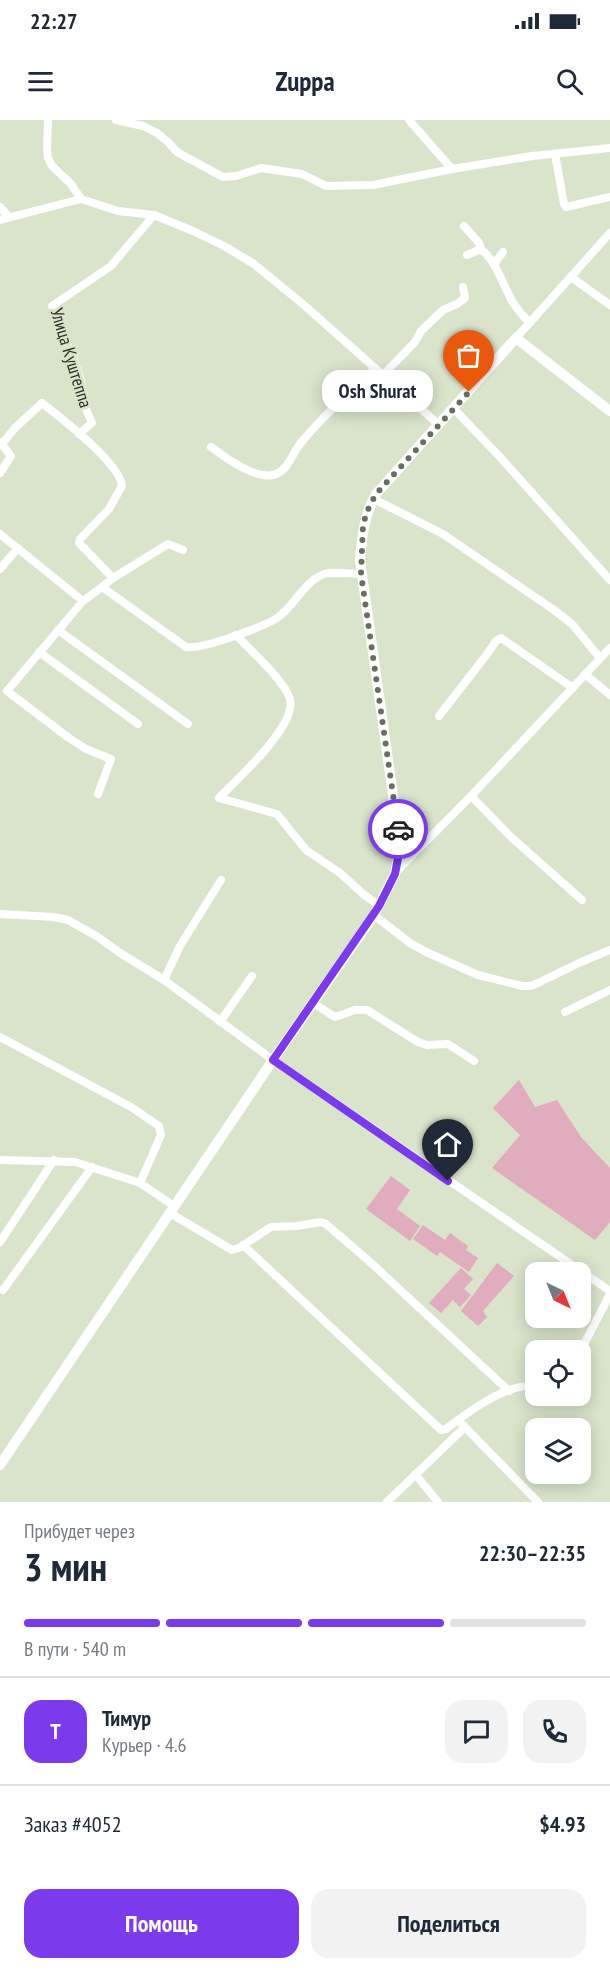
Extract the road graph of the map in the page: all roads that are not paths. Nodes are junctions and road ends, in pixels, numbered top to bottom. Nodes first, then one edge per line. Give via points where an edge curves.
1 (48, 120) edge
2 (116, 120) edge
3 (409, 120) edge
4 (610, 148) edge
5 (555, 154) junction
6 (452, 169) junction
7 (610, 197) edge
8 (81, 199) junction
9 (0, 207) edge
10 (154, 215) junction
11 (4, 219) edge
12 (464, 226) dead end
13 (610, 233) edge
14 (481, 249) junction
15 (503, 252) dead end
16 (467, 255) dead end
17 (494, 264) junction
18 (571, 277) junction
19 (463, 287) dead end
20 (610, 305) edge
21 (530, 323) junction
22 (516, 339) junction
23 (375, 368) junction
24 (382, 375) junction
25 (454, 409) junction
26 (610, 411) edge
27 (438, 424) junction
28 (79, 434) junction
29 (1, 443) edge
30 (210, 447) dead end
31 (0, 473) edge
32 (374, 499) junction
33 (0, 534) edge
34 (18, 548) junction
35 (183, 550) dead end
36 (0, 569) edge
37 (361, 574) junction
38 (113, 578) junction
39 (610, 580) edge
40 (102, 587) junction
41 (83, 602) junction
42 (58, 630) junction
43 (236, 635) junction
44 (610, 648) edge
45 (39, 652) junction
46 (600, 658) junction
47 (585, 675) junction
48 (573, 688) junction
49 (610, 695) edge
50 (439, 716) dead end
51 (138, 724) dead end
52 (188, 724) dead end
53 (98, 794) dead end
54 (471, 796) junction
55 (395, 874) junction
56 (221, 880) dead end
57 (582, 900) dead end
58 (377, 911) junction
59 (0, 914) edge
60 (610, 950) edge
61 (252, 976) dead end
62 (164, 980) junction
63 (610, 990) edge
64 (313, 1003) junction
65 (565, 1011) dead end
66 (220, 1022) junction
67 (0, 1038) edge
68 (273, 1060) junction
69 (474, 1061) dead end
70 (0, 1160) edge
71 (54, 1160) junction
72 (92, 1167) junction
73 (140, 1183) junction
74 (172, 1209) junction
75 (4, 1228) edge
76 (0, 1242) edge
77 (243, 1245) junction
78 (3, 1290) dead end
79 (610, 1292) edge
80 (586, 1340) edge
81 (525, 1386) edge
82 (509, 1391) junction
83 (461, 1423) junction
84 (0, 1465) edge
85 (416, 1474) junction
86 (387, 1502) edge
87 (438, 1502) edge
88 (538, 1502) edge

1 - 8 street via 48,158
2 - 6 street via 157,133 177,153 223,177 261,168 302,174 321,185 339,187 373,185
3 - 6 street
4 - 5 street
5 - 6 street
5 - 7 street via 566,207
8 - 10 street via 118,211
8 - 11 street
9 - 11 street
10 - 23 street via 254,264
10 - 28 street, Улица Куштеппа via 111,266 52,306 78,369 81,381 75,384 92,423
12 - 14 street
13 - 18 street
14 - 16 street
14 - 17 street
15 - 17 street
17 - 21 street via 513,304
18 - 20 street
18 - 21 street
19 - 24 street via 465,298 443,310
21 - 22 street
22 - 25 main road
22 - 26 main road
23 - 24 street
23 - 30 street via 314,429 280,472 270,476 253,471
24 - 27 street
25 - 27 main road
25 - 39 street
27 - 32 main road
28 - 29 street via 42,403
28 - 38 street via 103,455 122,480 123,486 109,509 78,542
29 - 31 street via 11,456
32 - 37 main road via 363,524
32 - 46 street via 437,530 536,597 572,624
33 - 34 street
34 - 36 street
34 - 41 street
35 - 38 street via 168,544
37 - 43 street via 323,575 304,588 278,618
37 - 55 main road via 399,838
38 - 40 street
40 - 41 street
40 - 43 street via 186,647
41 - 42 street
42 - 45 street
42 - 52 street
43 - 58 street via 279,681 290,705 283,728 219,798 277,814 306,850 340,873
44 - 46 street
45 - 51 street
45 - 53 street via 7,691 69,738 111,759
46 - 47 street
47 - 48 street
47 - 49 street
48 - 50 street via 501,638
48 - 54 street
54 - 55 street
54 - 57 street
55 - 58 main road
56 - 62 street
58 - 60 street via 410,943 426,952 478,975 522,986 531,986
58 - 64 main road
59 - 62 street via 35,914 68,920
61 - 66 street
62 - 66 street
63 - 65 street
64 - 68 main road
64 - 69 street via 335,1017 367,1010 418,1042 448,1044
66 - 68 street
67 - 73 street via 131,1107 159,1126 161,1135
68 - 74 main road
68 - 79 street
70 - 71 street
71 - 72 street
71 - 75 street
72 - 73 street
72 - 78 street
73 - 74 street
74 - 77 street via 232,1250
74 - 84 main road
75 - 76 street
77 - 82 street via 271,1227 326,1224
77 - 83 street via 438,1428
79 - 80 street
81 - 82 street
82 - 83 street via 479,1406
83 - 85 street
83 - 88 street
85 - 86 street
85 - 87 street

